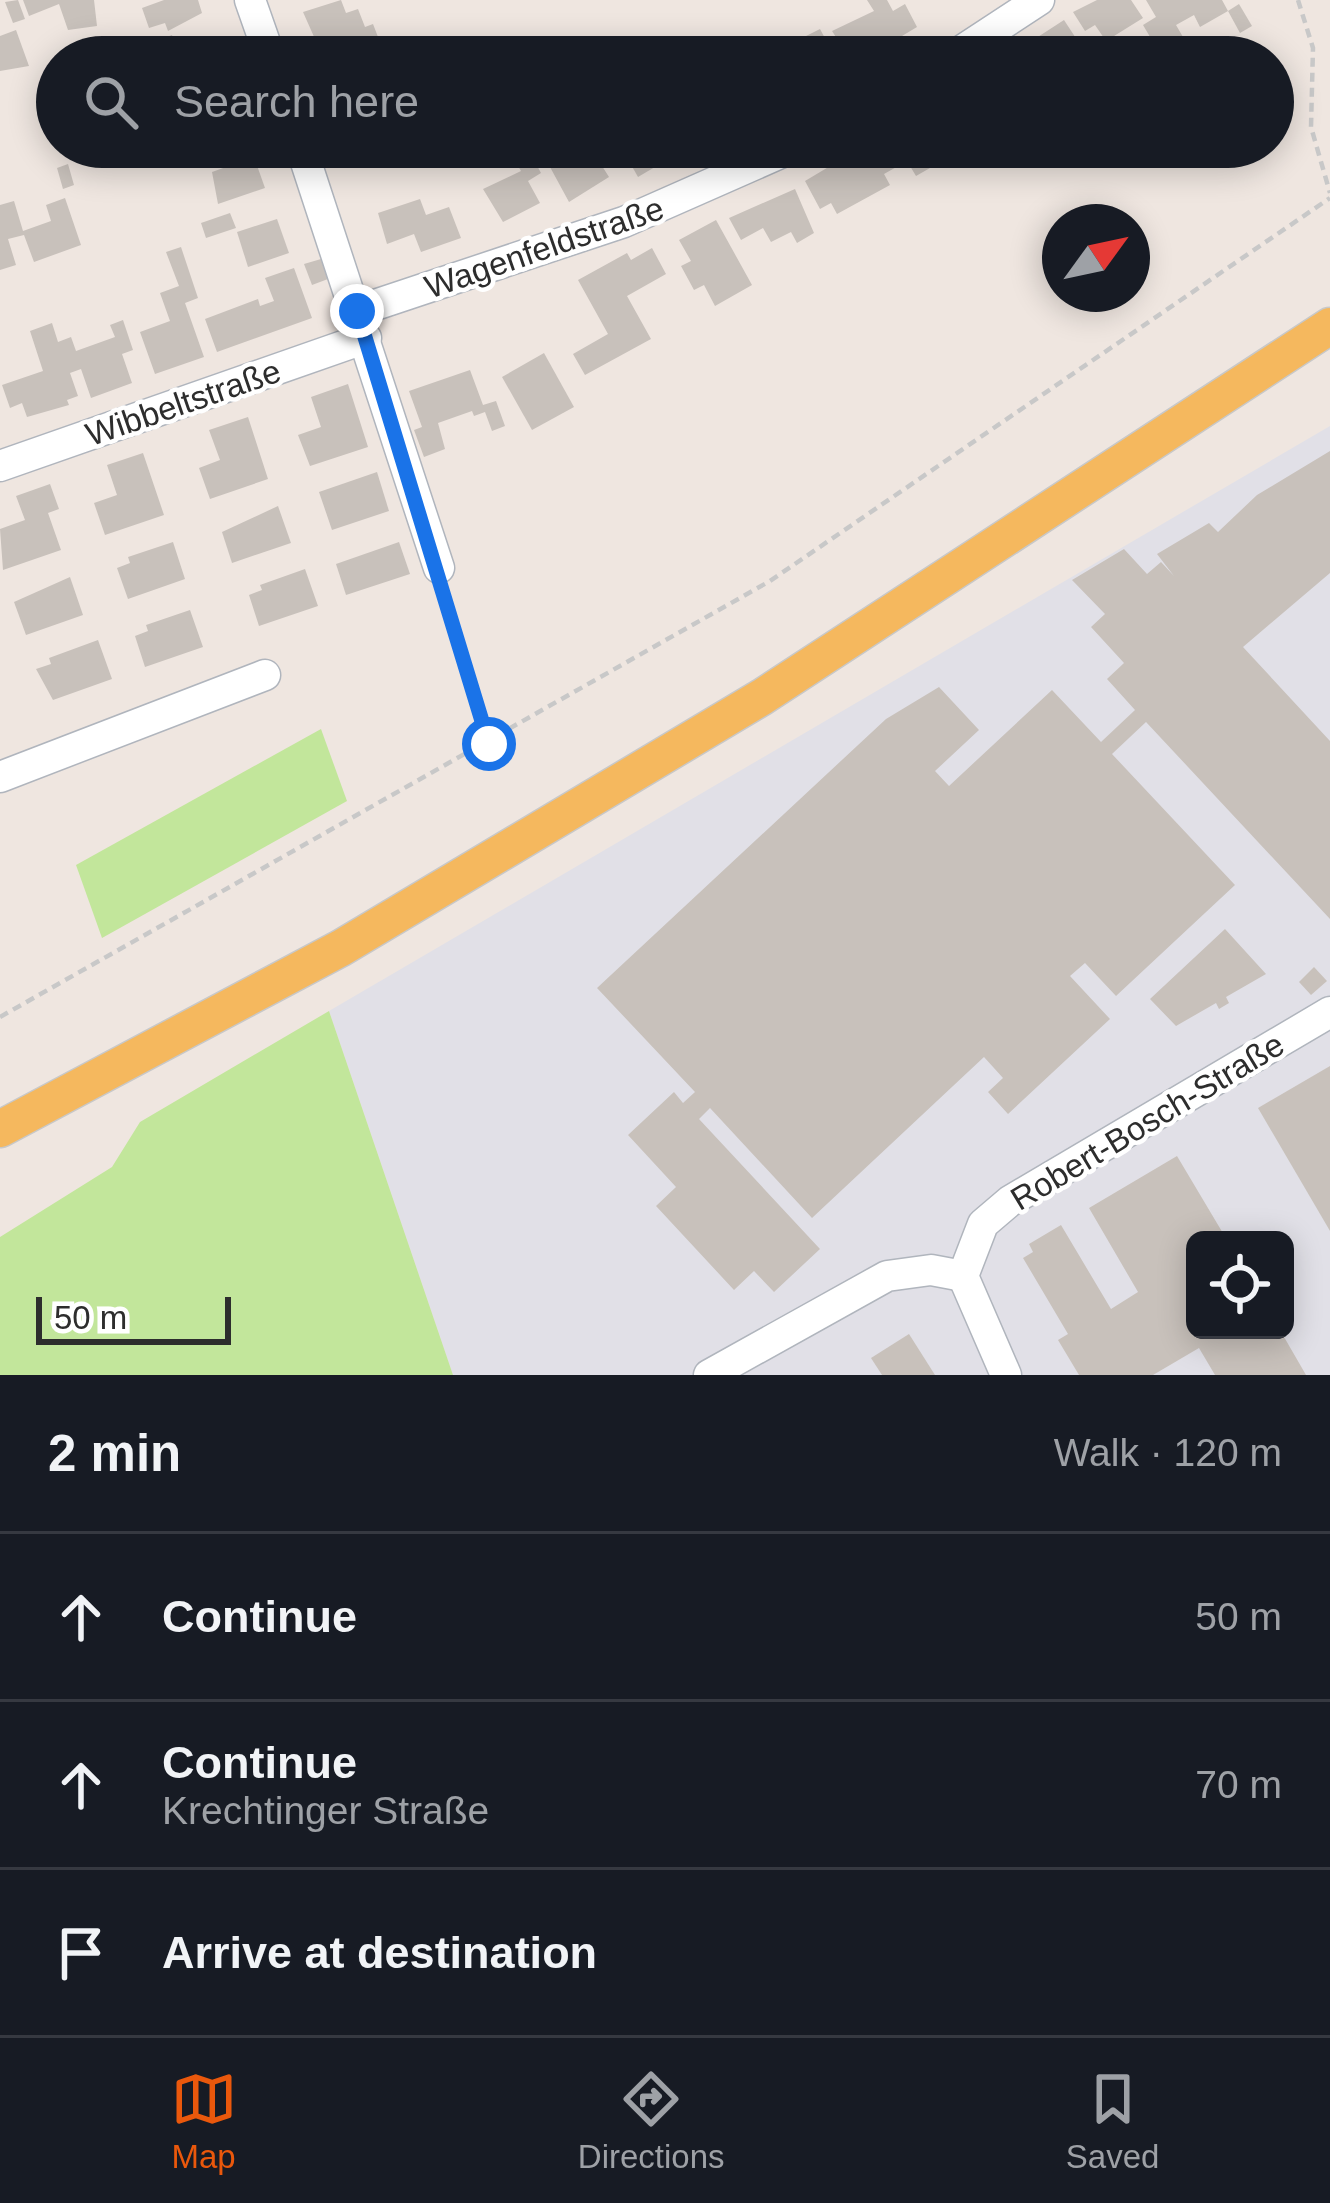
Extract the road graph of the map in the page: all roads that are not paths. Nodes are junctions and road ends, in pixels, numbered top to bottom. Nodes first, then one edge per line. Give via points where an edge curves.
1 (250, 0) edge
2 (1039, 0) edge
3 (263, 36) edge
4 (984, 36) edge
5 (308, 168) edge
6 (746, 168) edge
7 (362, 324) junction
8 (1330, 326) edge
9 (0, 466) edge
10 (439, 568) road end
11 (265, 676) dead end
12 (0, 777) edge
13 (1330, 1012) edge
14 (0, 1129) edge
15 (963, 1276) junction
16 (709, 1375) edge
17 (1006, 1375) edge

1 - 3 street
2 - 4 street
5 - 7 street
6 - 7 street, Wagenfeldstraße
7 - 9 street, Wibbeltstraße
7 - 10 street
8 - 14 main road via 742,709 341,947
11 - 12 street
13 - 15 street, Robert-Bosch-Straße via 1010,1201 983,1224
15 - 16 street via 887,1276
15 - 17 street

